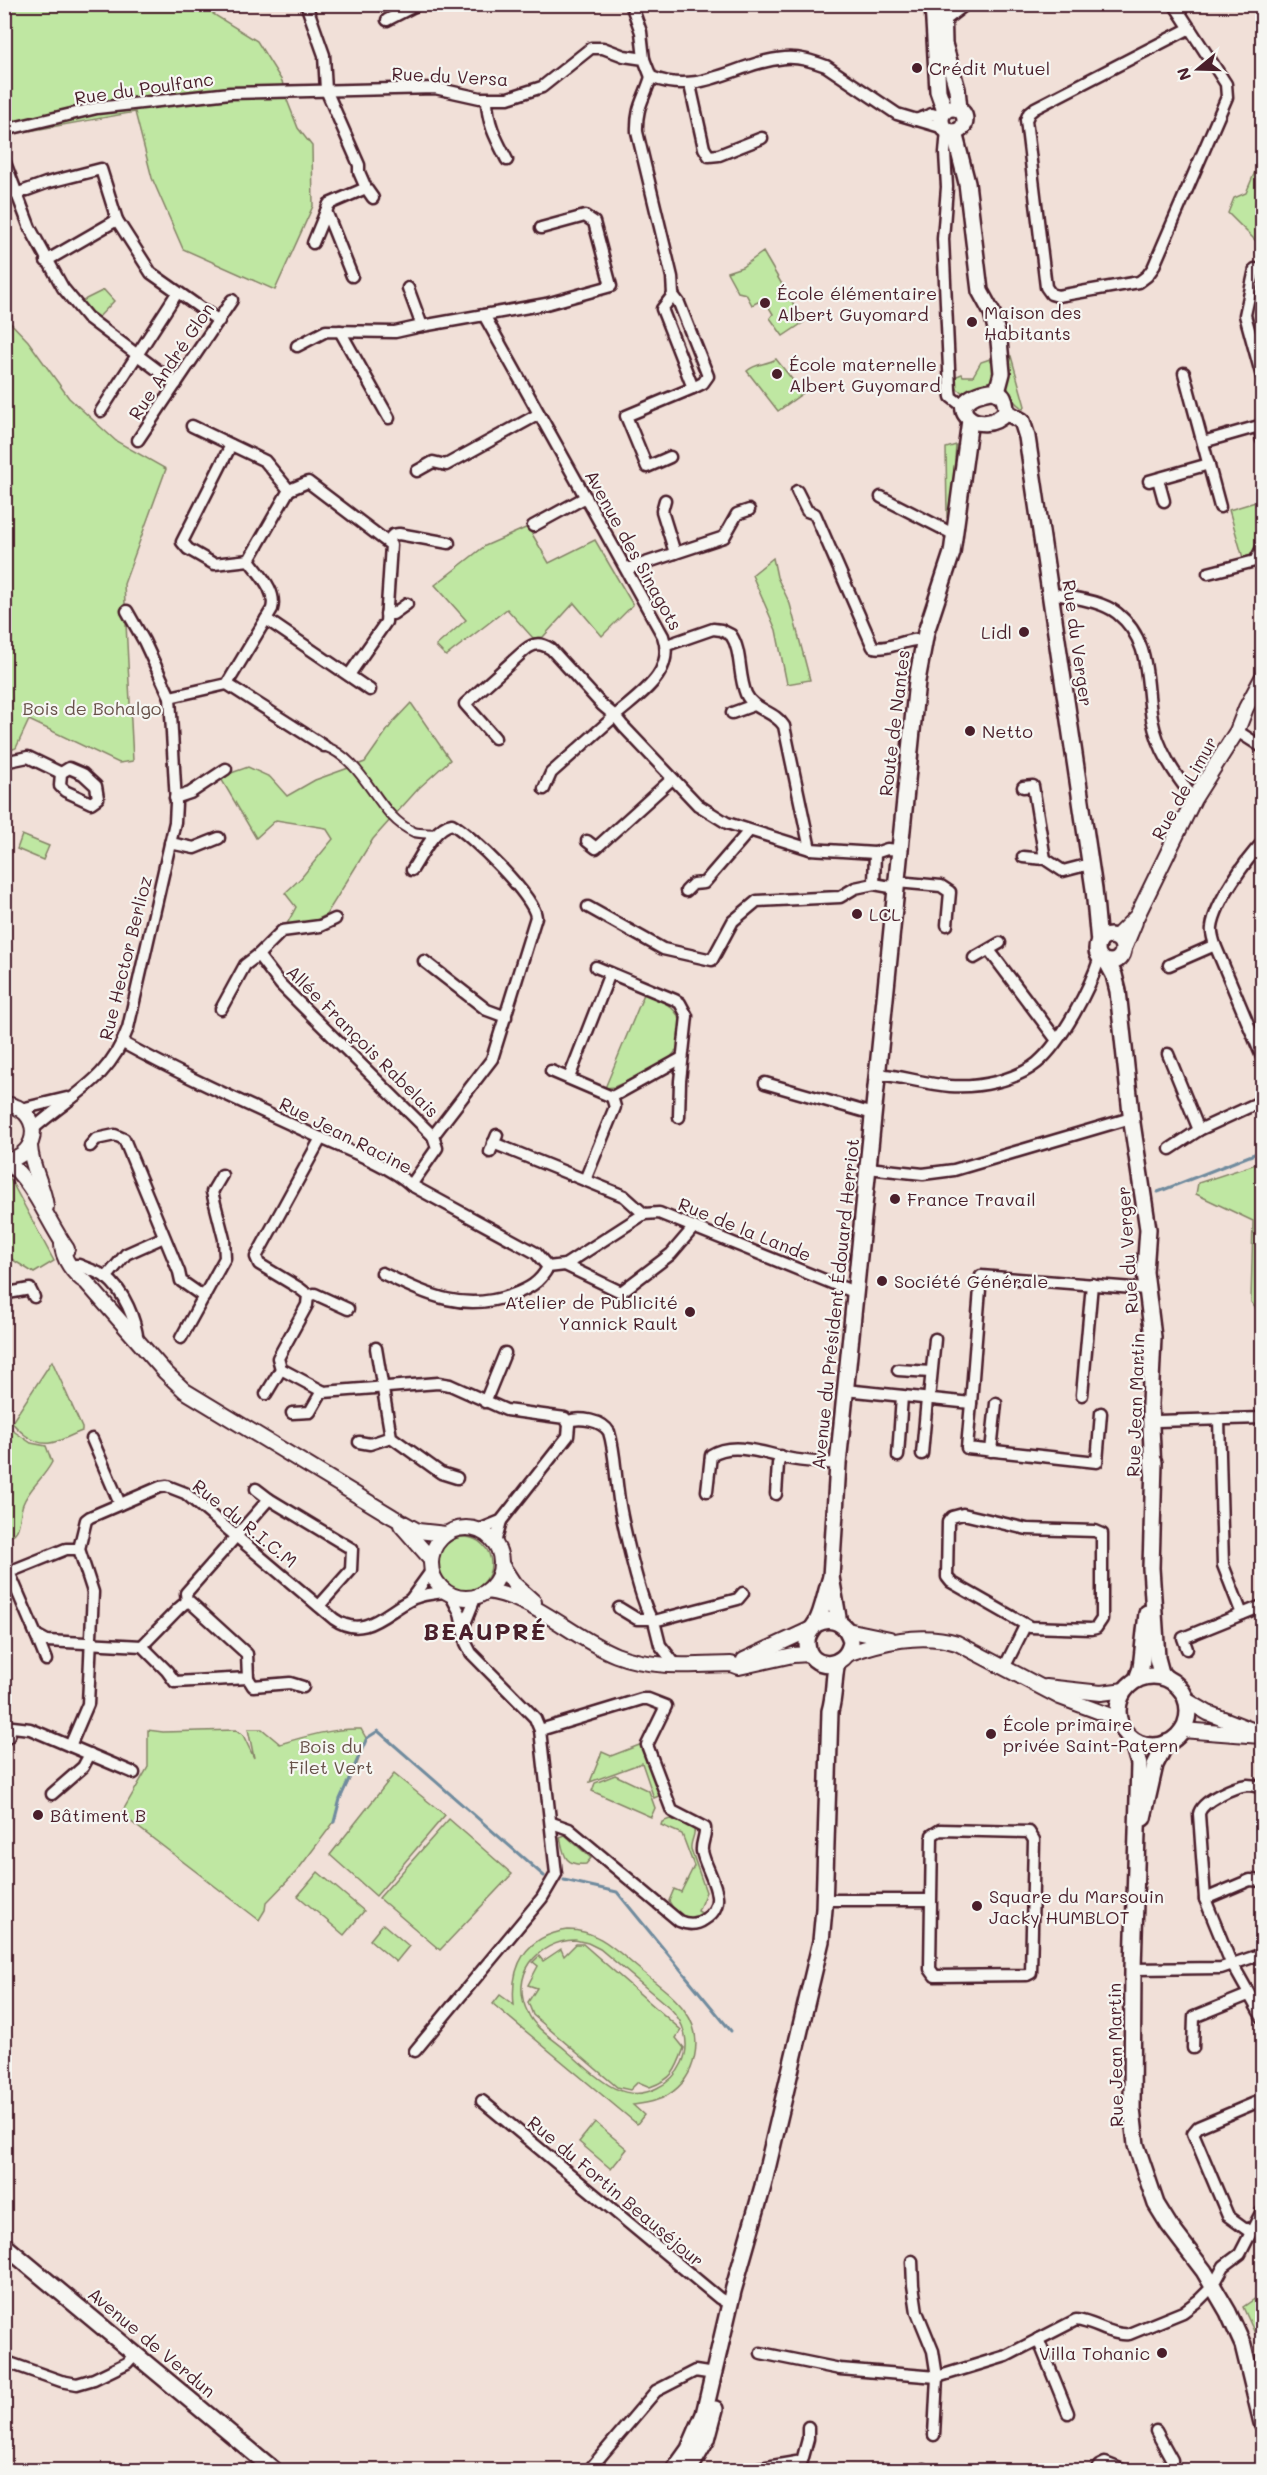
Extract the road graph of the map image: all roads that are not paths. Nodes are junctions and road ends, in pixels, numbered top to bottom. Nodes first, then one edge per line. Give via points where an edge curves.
1 (306, 4) edge
2 (418, 4) edge
3 (631, 4) edge
4 (933, 4) edge
5 (943, 4) edge
6 (966, 4) edge
7 (1174, 4) edge
8 (387, 20) dead end
9 (944, 21) junction
10 (1190, 28) junction
11 (644, 59) junction
12 (651, 77) junction
13 (690, 85) junction
14 (326, 90) junction
15 (290, 91) joint
16 (487, 99) junction
17 (951, 122) junction
18 (4, 130) edge
19 (762, 138) dead end
20 (4, 160) edge
21 (507, 160) dead end
22 (366, 188) junction
23 (16, 194) junction
24 (373, 198) dead end
25 (326, 211) junction
26 (117, 220) junction
27 (542, 228) dead end
28 (313, 243) dead end
29 (46, 261) junction
30 (1255, 269) dead end
31 (352, 276) dead end
32 (408, 288) dead end
33 (177, 293) junction
34 (673, 295) junction
35 (232, 300) dead end
36 (484, 315) junction
37 (219, 321) junction
38 (422, 326) junction
39 (340, 331) junction
40 (297, 346) dead end
41 (136, 355) junction
42 (1184, 373) dead end
43 (1263, 377) edge
44 (176, 384) junction
45 (693, 388) junction
46 (997, 392) junction
47 (101, 411) dead end
48 (1006, 412) junction
49 (539, 414) junction
50 (967, 414) junction
51 (389, 418) dead end
52 (1261, 425) edge
53 (192, 426) dead end
54 (138, 440) dead end
55 (1263, 440) edge
56 (1203, 442) junction
57 (231, 445) junction
58 (670, 458) dead end
59 (1209, 464) junction
60 (417, 471) dead end
61 (289, 490) junction
62 (797, 491) dead end
63 (586, 497) junction
64 (881, 497) dead end
65 (665, 500) dead end
66 (1164, 501) dead end
67 (1220, 507) dead end
68 (749, 510) dead end
69 (533, 526) dead end
70 (956, 535) junction
71 (387, 541) junction
72 (448, 543) dead end
73 (1263, 548) edge
74 (675, 553) junction
75 (249, 560) junction
76 (627, 569) junction
77 (1208, 573) dead end
78 (1051, 593) junction
79 (406, 604) dead end
80 (127, 611) dead end
81 (386, 615) junction
82 (266, 619) junction
83 (924, 640) junction
84 (667, 645) junction
85 (349, 675) junction
86 (1263, 678) edge
87 (227, 684) junction
88 (370, 690) dead end
89 (170, 697) junction
90 (754, 705) junction
91 (732, 713) dead end
92 (615, 716) junction
93 (1237, 730) junction
94 (495, 738) dead end
95 (324, 746) joint
96 (1263, 747) edge
97 (4, 762) edge
98 (226, 769) dead end
99 (61, 773) dead end
100 (672, 779) junction
101 (1023, 787) dead end
102 (544, 789) dead end
103 (175, 798) junction
104 (1194, 799) junction
105 (748, 831) junction
106 (437, 834) junction
107 (219, 838) dead end
108 (587, 841) dead end
109 (170, 843) junction
110 (1263, 843) edge
111 (810, 849) junction
112 (900, 850) junction
113 (875, 853) junction
114 (1023, 857) dead end
115 (1045, 859) junction
116 (1090, 864) junction
117 (412, 870) dead end
118 (874, 884) junction
119 (897, 885) junction
120 (686, 891) dead end
121 (588, 908) dead end
122 (335, 919) dead end
123 (947, 925) dead end
124 (1000, 943) dead end
125 (1215, 945) junction
126 (1111, 949) junction
127 (989, 950) junction
128 (258, 955) junction
129 (974, 958) dead end
130 (424, 961) dead end
131 (1169, 965) dead end
132 (596, 967) dead end
133 (610, 974) junction
134 (221, 1009) dead end
135 (506, 1017) junction
136 (882, 1035) joint
137 (1056, 1039) junction
138 (123, 1043) junction
139 (1168, 1054) dead end
140 (1263, 1057) edge
141 (682, 1058) junction
142 (551, 1071) dead end
143 (877, 1074) junction
144 (569, 1078) junction
145 (765, 1083) dead end
146 (73, 1096) junction
147 (612, 1097) junction
148 (1263, 1101) edge
149 (5, 1103) edge
150 (21, 1109) junction
151 (873, 1114) junction
152 (679, 1117) dead end
153 (1131, 1118) junction
154 (33, 1129) junction
155 (1199, 1130) junction
156 (433, 1136) junction
157 (321, 1138) junction
158 (493, 1143) dead end
159 (30, 1146) junction
160 (90, 1146) dead end
161 (1170, 1149) dead end
162 (5, 1161) edge
163 (868, 1168) junction
164 (222, 1175) dead end
165 (585, 1180) junction
166 (411, 1185) junction
167 (46, 1210) junction
168 (644, 1214) junction
169 (694, 1227) junction
170 (164, 1237) junction
171 (1148, 1243) junction
172 (62, 1244) junction
173 (76, 1265) junction
174 (565, 1265) junction
175 (548, 1267) junction
176 (382, 1272) dead end
177 (106, 1278) junction
178 (86, 1282) junction
179 (1092, 1284) junction
180 (1146, 1290) junction
181 (854, 1293) junction
182 (308, 1295) junction
183 (4, 1297) edge
184 (34, 1297) dead end
185 (204, 1297) junction
186 (348, 1309) dead end
187 (181, 1338) dead end
188 (935, 1339) dead end
189 (138, 1342) junction
190 (376, 1348) dead end
191 (505, 1353) dead end
192 (281, 1369) junction
193 (898, 1370) dead end
194 (931, 1372) junction
195 (384, 1387) junction
196 (845, 1390) junction
197 (322, 1391) junction
198 (266, 1394) dead end
199 (1082, 1395) dead end
200 (902, 1396) junction
201 (928, 1399) junction
202 (485, 1402) junction
203 (971, 1403) junction
204 (996, 1403) dead end
205 (291, 1413) dead end
206 (1101, 1413) dead end
207 (1263, 1418) edge
208 (1219, 1419) junction
209 (568, 1421) junction
210 (1157, 1421) junction
211 (391, 1437) junction
212 (92, 1439) dead end
213 (359, 1442) dead end
214 (992, 1450) junction
215 (922, 1454) dead end
216 (781, 1456) junction
217 (898, 1456) dead end
218 (838, 1464) junction
219 (1153, 1471) junction
220 (457, 1478) dead end
221 (256, 1489) dead end
222 (707, 1491) dead end
223 (776, 1494) dead end
224 (269, 1498) junction
225 (120, 1504) junction
226 (393, 1517) junction
227 (501, 1521) junction
228 (479, 1530) junction
229 (446, 1534) junction
230 (237, 1535) junction
231 (495, 1543) junction
232 (79, 1549) junction
233 (501, 1564) junction
234 (431, 1565) junction
235 (7, 1567) edge
236 (1151, 1568) junction
237 (831, 1577) junction
238 (449, 1593) junction
239 (743, 1593) dead end
240 (482, 1594) junction
241 (411, 1599) junction
242 (187, 1602) junction
243 (319, 1606) junction
244 (1263, 1606) edge
245 (619, 1608) dead end
246 (540, 1611) junction
247 (1242, 1614) junction
248 (652, 1620) junction
249 (843, 1626) junction
250 (1026, 1626) junction
251 (464, 1627) junction
252 (813, 1627) junction
253 (36, 1635) junction
254 (895, 1640) junction
255 (92, 1643) junction
256 (660, 1645) junction
257 (142, 1646) junction
258 (1187, 1648) dead end
259 (814, 1658) junction
260 (842, 1658) junction
261 (46, 1660) dead end
262 (648, 1663) junction
263 (731, 1664) junction
264 (676, 1665) junction
265 (1004, 1668) junction
266 (248, 1678) junction
267 (1166, 1678) junction
268 (1137, 1679) junction
269 (303, 1687) dead end
270 (1044, 1687) junction
271 (1125, 1690) junction
272 (671, 1696) dead end
273 (1186, 1700) junction
274 (666, 1706) junction
275 (830, 1711) junction
276 (1119, 1719) junction
277 (8, 1727) edge
278 (540, 1730) junction
279 (1182, 1730) junction
280 (1263, 1735) edge
281 (4, 1740) edge
282 (1132, 1740) junction
283 (1166, 1743) junction
284 (70, 1746) junction
285 (90, 1754) junction
286 (134, 1773) dead end
287 (1263, 1788) edge
288 (52, 1794) dead end
289 (552, 1823) junction
290 (1138, 1836) junction
291 (1263, 1881) edge
292 (1205, 1899) junction
293 (825, 1900) junction
294 (931, 1900) junction
295 (1263, 1954) edge
296 (1234, 1966) junction
297 (1133, 1969) junction
298 (1248, 1995) junction
299 (1263, 2017) edge
300 (1193, 2048) dead end
301 (415, 2051) dead end
302 (1263, 2100) edge
303 (482, 2101) dead end
304 (1263, 2211) edge
305 (1250, 2232) junction
306 (751, 2233) junction
307 (4, 2245) edge
308 (912, 2261) dead end
309 (1213, 2286) junction
310 (731, 2305) junction
311 (1038, 2339) junction
312 (760, 2353) dead end
313 (135, 2354) junction
314 (4, 2361) edge
315 (714, 2374) junction
316 (937, 2377) junction
317 (1068, 2412) dead end
318 (1263, 2423) edge
319 (808, 2427) dead end
320 (1156, 2432) dead end
321 (934, 2435) dead end
322 (274, 2470) edge
323 (589, 2470) edge
324 (674, 2470) edge
325 (689, 2470) edge
326 (748, 2470) edge
327 (1096, 2470) edge
328 (1123, 2470) edge
329 (1172, 2470) edge

1 - 14 street via 324,55
2 - 8 street
3 - 11 street via 641,32
4 - 17 main road via 938,91
5 - 9 main road
6 - 9 street
7 - 10 street
9 - 17 main road via 944,44 957,89
10 - 10 street via 1029,112 1026,120 1046,287 1051,294 1139,282 1153,268 1228,91
11 - 12 street
11 - 16 street, Rue du Versa via 591,48 542,87 508,98
12 - 13 street
12 - 34 street via 636,116 637,132 670,266
13 - 17 street via 775,60 800,58 826,66 897,114 916,120 932,114
13 - 19 street via 709,156
14 - 15 street, Rue du Versa
14 - 16 street, Rue du Versa via 435,88
14 - 22 street
15 - 18 street, Rue du Poulfanc via 230,93 97,108
16 - 21 street via 492,130
17 - 46 main road via 965,175 980,291 992,313 999,341 1002,373
17 - 50 street via 945,153 943,239 950,390 951,397
20 - 23 street
22 - 24 street
22 - 25 street via 333,201
23 - 26 street via 101,169
23 - 29 street
25 - 28 street
25 - 31 street
26 - 29 street
26 - 33 street via 151,273
27 - 36 street via 585,216 594,222 611,286 546,304
29 - 41 street via 87,317
30 - 43 street via 1245,315
32 - 38 street
33 - 37 street
33 - 41 street
34 - 45 street via 662,309
34 - 45 street via 708,376
35 - 37 street, Rue André Glon
36 - 38 street
36 - 49 street, Avenue des Sinagots
37 - 44 street, Rue André Glon
38 - 39 street via 395,332
39 - 40 street via 326,331
39 - 51 street
41 - 44 street
41 - 47 street
42 - 56 street
44 - 54 street, Rue André Glon
45 - 58 street via 626,416 647,467
46 - 48 main road via 1004,398
46 - 50 main road via 972,396
48 - 50 main road via 977,423
48 - 78 main road, Rue du Verger via 1022,421 1027,437
49 - 60 street via 446,465 433,462
49 - 63 street, Avenue des Sinagots
50 - 70 main road, Route de Nantes
52 - 55 street
52 - 56 street
53 - 57 street
56 - 59 street
57 - 61 street via 270,465
57 - 75 street via 182,542 214,564
59 - 66 street via 1153,480
59 - 67 street
61 - 71 street via 308,482
61 - 75 street
62 - 83 street via 807,511 815,514 873,648
63 - 69 street
63 - 76 street, Avenue des Sinagots
64 - 70 street
65 - 74 street via 662,511
68 - 74 street via 737,514 724,537
70 - 83 main road, Route de Nantes
71 - 72 street via 399,534
71 - 81 street via 391,545
73 - 77 street via 1255,561
74 - 76 street
75 - 82 street via 272,593 272,609
76 - 84 street, Avenue des Sinagots
78 - 104 street via 1102,605 1118,614 1132,631 1146,657 1152,719 1165,759
78 - 116 main road, Rue du Verger
79 - 81 street
80 - 89 street, Rue Hector Berlioz
81 - 85 street via 386,621
82 - 85 street
82 - 87 street
83 - 112 main road, Route de Nantes
84 - 90 street via 713,629 731,634 746,695
84 - 92 street, Avenue des Sinagots via 660,676
85 - 88 street
86 - 93 street, Rue de Limur
87 - 89 street
87 - 95 street
89 - 103 street, Rue Hector Berlioz
90 - 91 street
90 - 111 street via 771,713 784,726
92 - 94 street via 551,649 533,644 465,704
92 - 100 street
92 - 102 street, Avenue des Sinagots via 551,773
93 - 96 street
93 - 104 street, Rue de Limur
95 - 106 street via 347,759 398,821 415,832
97 - 99 street via 28,757
98 - 103 street via 190,793
100 - 105 street via 713,816
100 - 108 street via 596,848
101 - 115 street via 1033,786
103 - 109 street, Rue Hector Berlioz
104 - 126 street, Rue de Limur via 1137,916
105 - 111 street
105 - 120 street via 704,883 693,884
106 - 117 street
106 - 135 street via 447,825 457,827 503,869 536,913
107 - 109 street via 194,848
109 - 138 street, Rue Hector Berlioz
110 - 125 street via 1244,862 1212,923
111 - 113 street
112 - 113 street
112 - 119 main road, Route de Nantes
113 - 118 street
114 - 115 street
115 - 116 street via 1063,871
116 - 126 main road, Rue du Verger
118 - 119 street
118 - 121 street via 855,888 840,897 757,902 733,921 712,960 663,949
119 - 123 street via 941,886 950,892
119 - 136 main road, Route de Nantes
122 - 128 street via 320,926 282,931
124 - 127 street
125 - 131 street
125 - 140 street
126 - 137 street
126 - 153 main road, Rue du Verger
127 - 129 street
127 - 137 street
128 - 134 street via 245,965
128 - 156 street, Allée François Rabelais via 281,985
130 - 135 street via 487,1010
132 - 133 street
133 - 141 street via 680,1003 687,1016
133 - 144 street
135 - 156 street via 492,1059
136 - 143 main road, Avenue du Président Édouard Herriot
137 - 143 street via 1036,1063 1021,1073 980,1084 949,1086
138 - 146 street, Rue Hector Berlioz via 107,1068
138 - 157 street, Rue Jean Racine via 223,1095
139 - 155 street
141 - 147 street
141 - 152 street
142 - 144 street
143 - 151 main road, Avenue du Président Édouard Herriot
144 - 147 street
145 - 151 street
146 - 150 street, Rue Hector Berlioz
146 - 154 street, Rue Hector Berlioz
147 - 165 street via 615,1107
148 - 155 street
149 - 150 street
150 - 154 street
151 - 163 main road, Avenue du Président Édouard Herriot
153 - 163 street via 954,1170 923,1174
153 - 171 main road, Rue du Verger via 1145,1198
154 - 159 street
155 - 161 street
156 - 166 street via 436,1148
157 - 166 street, Rue Jean Racine via 402,1176
157 - 182 street via 256,1257 259,1264
158 - 165 street
159 - 162 street via 20,1157
159 - 167 street
160 - 170 street via 96,1139 115,1135 124,1139
162 - 167 street via 19,1172
163 - 181 main road, Avenue du Président Édouard Herriot
164 - 185 street via 212,1192 225,1256
165 - 168 street via 624,1196
166 - 175 street, Rue Jean Racine via 536,1253
167 - 172 street
168 - 169 street, Rue de la Lande via 659,1213
168 - 174 street
169 - 174 street via 671,1254 621,1292
169 - 181 street, Rue de la Lande
170 - 177 street via 126,1254
170 - 185 street via 183,1284
171 - 180 main road, Rue du Verger
171 - 210 main road, Rue Jean Martin via 1159,1356
172 - 173 street
172 - 178 street via 69,1263
173 - 177 street
173 - 178 street
174 - 175 street
175 - 176 street via 530,1287 480,1302 434,1297
177 - 189 street via 125,1300
178 - 189 street
179 - 180 street
179 - 199 street
179 - 203 street via 981,1276
180 - 219 main road, Rue du Verger via 1153,1338
181 - 196 main road, Avenue du Président Édouard Herriot
182 - 186 street via 315,1294
182 - 192 street via 307,1305 279,1358
183 - 184 street via 30,1289
185 - 187 street
188 - 194 street
189 - 226 street via 195,1399
190 - 195 street
191 - 202 street
192 - 197 street
192 - 198 street
193 - 194 street
194 - 201 street
195 - 197 street
195 - 202 street via 438,1383
195 - 211 street
196 - 200 street
196 - 218 main road, Avenue du Président Édouard Herriot
197 - 205 street via 310,1412
200 - 201 street
200 - 217 street
201 - 203 street
201 - 215 street
202 - 209 street
203 - 214 street via 967,1448
204 - 214 street
206 - 214 street via 1097,1461
207 - 208 street
208 - 210 street
208 - 247 street via 1223,1565
209 - 227 street via 568,1436
209 - 248 street via 596,1422 609,1432 618,1495 638,1583
210 - 219 main road, Rue Jean Martin
211 - 213 street via 370,1444
211 - 220 street via 441,1473
212 - 225 street
216 - 218 street
216 - 222 street via 717,1451 711,1455
216 - 223 street
218 - 237 main road, Avenue du Président Édouard Herriot
219 - 236 main road, Rue Jean Martin
221 - 224 street
224 - 230 street
224 - 243 street via 352,1549 351,1570
225 - 230 street, Rue du R.I.C.M via 160,1487 174,1488
225 - 232 street, Rue du R.I.C.M via 86,1520
226 - 229 street via 418,1531
226 - 234 street
227 - 228 street
227 - 231 street
228 - 229 street via 462,1528
228 - 231 street
229 - 234 street via 436,1545
230 - 242 street via 186,1593
230 - 243 street, Rue du R.I.C.M
231 - 233 street
232 - 235 street via 66,1549
232 - 255 street via 93,1592
233 - 240 street via 499,1574
233 - 246 street
234 - 238 street via 439,1585
234 - 241 street, Rue du R.I.C.M
235 - 253 street
236 - 267 main road, Rue Jean Martin via 1157,1658
236 - 268 main road, Rue Jean Martin
237 - 249 main road, Avenue du Président Édouard Herriot
237 - 252 main road, Avenue du Président Édouard Herriot
238 - 240 street via 463,1598
238 - 241 street, Rue du R.I.C.M
238 - 251 street
239 - 248 street via 738,1599
240 - 246 street via 502,1593
240 - 251 street
241 - 243 street, Rue du R.I.C.M via 362,1627 338,1621
242 - 257 street
242 - 266 street via 247,1654
244 - 247 street
245 - 248 street via 637,1619
246 - 262 street via 604,1649
247 - 258 street via 1183,1638
248 - 256 street
249 - 252 main road via 830,1620
249 - 254 street
249 - 260 main road via 851,1642
250 - 250 street via 948,1579 948,1522 952,1517 963,1514 1027,1529 1102,1534 1100,1624 1091,1629
250 - 265 street
251 - 278 street via 471,1653 535,1718
252 - 259 main road via 807,1642
252 - 263 street
253 - 255 street via 47,1641
253 - 261 street
254 - 260 street
254 - 265 street via 947,1640
255 - 257 street
255 - 284 street via 88,1704
256 - 262 street
256 - 264 street
257 - 266 street via 180,1684
259 - 260 main road via 824,1664
259 - 263 street via 792,1655 745,1666
259 - 275 main road
260 - 275 main road via 833,1682
262 - 264 street
263 - 264 street
265 - 270 street
266 - 269 street via 254,1686 290,1683
267 - 268 main road
267 - 273 main road via 1179,1687
268 - 271 main road
270 - 271 street via 1101,1693
270 - 276 street
271 - 276 main road via 1118,1704
272 - 274 street
273 - 279 main road via 1188,1716
273 - 280 street
274 - 278 street via 642,1699
274 - 289 street via 647,1745 672,1811 705,1828 702,1851 718,1897 708,1918 695,1924 679,1921 569,1829
275 - 293 main road
276 - 282 main road
277 - 281 street via 9,1736
277 - 284 street via 30,1729
278 - 289 street
279 - 280 street
279 - 283 main road
282 - 283 main road via 1149,1746
282 - 290 main road, Rue Jean Martin via 1139,1764
283 - 290 main road, Rue Jean Martin via 1155,1766
284 - 285 street
285 - 286 street
285 - 288 street via 83,1767
287 - 292 street via 1244,1786 1200,1807
289 - 301 street via 556,1874 552,1884
290 - 297 main road, Rue Jean Martin
291 - 292 street via 1250,1880
292 - 296 street
293 - 294 street
293 - 306 main road via 821,1941
294 - 294 street via 930,1969 935,1976 1031,1972 1034,1840 1029,1832 940,1830 932,1835
295 - 296 street
296 - 297 street
296 - 298 street
297 - 309 main road, Rue Jean Martin via 1132,2109 1138,2152 1162,2216
298 - 299 street
298 - 300 street via 1194,2017
302 - 305 street via 1198,2127 1193,2133 1228,2216
303 - 310 street, Rue du Fortin Beauséjour
304 - 305 street
305 - 309 street via 1240,2254 1224,2266
306 - 310 main road
306 - 325 main road via 750,2260 707,2439
307 - 313 main road, Avenue de Verdun
308 - 316 street via 917,2312 933,2351
309 - 311 street via 1183,2312 1129,2334 1119,2335 1088,2321 1076,2320
309 - 318 main road, Rue Jean Martin via 1243,2345
310 - 315 main road
311 - 316 street via 1006,2356
311 - 317 street
312 - 316 street via 840,2369
313 - 314 street via 127,2363 77,2384
313 - 322 main road, Avenue de Verdun
315 - 323 street via 695,2371 656,2391
315 - 324 main road via 700,2423
316 - 321 street
319 - 326 street via 802,2461
320 - 329 street via 1172,2460
327 - 328 street via 1105,2463

